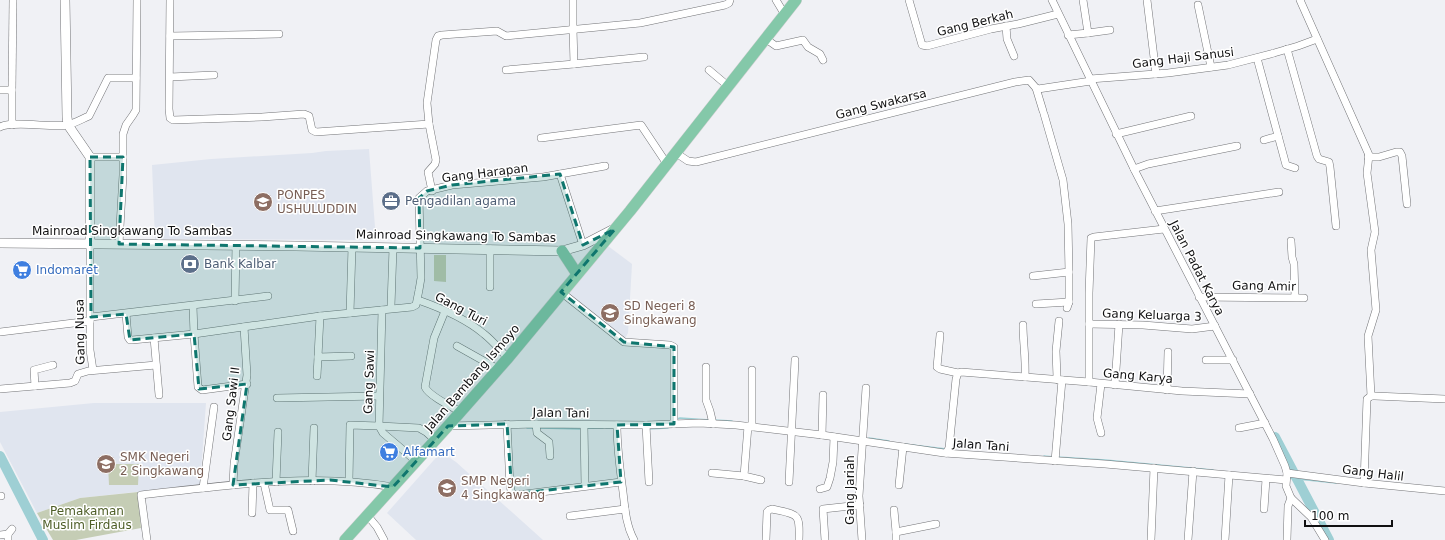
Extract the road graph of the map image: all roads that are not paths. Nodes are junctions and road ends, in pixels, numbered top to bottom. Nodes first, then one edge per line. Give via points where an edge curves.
1 (13, 0) edge
2 (65, 0) edge
3 (137, 0) edge
4 (170, 0) edge
5 (573, 0) edge
6 (730, 0) edge
7 (776, 0) edge
8 (796, 0) edge
9 (909, 0) edge
10 (1052, 0) edge
11 (1084, 0) edge
12 (1147, 0) edge
13 (1300, 0) edge
14 (1198, 5) dead end
15 (1058, 14) junction
16 (785, 15) junction
17 (1006, 26) junction
18 (572, 30) junction
19 (1110, 30) dead end
20 (1088, 33) junction
21 (279, 34) dead end
22 (1071, 34) junction
23 (170, 36) junction
24 (1316, 39) junction
25 (770, 42) junction
26 (1287, 49) junction
27 (1014, 56) dead end
28 (644, 57) dead end
29 (1257, 58) junction
30 (823, 60) dead end
31 (574, 64) junction
32 (1212, 67) junction
33 (506, 70) dead end
34 (709, 70) dead end
35 (1156, 74) junction
36 (214, 75) dead end
37 (170, 77) junction
38 (136, 78) junction
39 (1092, 79) junction
40 (728, 86) junction
41 (1036, 88) junction
42 (0, 90) edge
43 (12, 90) junction
44 (1191, 116) dead end
45 (429, 124) junction
46 (12, 125) junction
47 (68, 125) junction
48 (0, 128) edge
49 (1118, 133) junction
50 (1278, 136) junction
51 (541, 138) dead end
52 (1264, 140) dead end
53 (1238, 146) dead end
54 (679, 155) junction
55 (90, 157) junction
56 (123, 157) junction
57 (1368, 157) junction
58 (667, 164) junction
59 (604, 166) dead end
60 (1137, 168) junction
61 (1296, 168) dead end
62 (560, 174) junction
63 (432, 191) junction
64 (1279, 192) dead end
65 (1407, 204) dead end
66 (1158, 210) junction
67 (1336, 226) dead end
68 (615, 229) junction
69 (1164, 229) junction
70 (1290, 241) dead end
71 (0, 243) edge
72 (90, 244) junction
73 (119, 244) junction
74 (236, 245) junction
75 (583, 245) junction
76 (352, 248) junction
77 (393, 248) junction
78 (420, 248) junction
79 (490, 250) junction
80 (562, 251) junction
81 (1069, 272) junction
82 (577, 274) junction
83 (1033, 276) dead end
84 (490, 287) dead end
85 (561, 292) junction
86 (268, 296) dead end
87 (1200, 297) junction
88 (1295, 297) junction
89 (1304, 298) dead end
90 (235, 300) junction
91 (418, 300) junction
92 (1036, 304) dead end
93 (193, 306) junction
94 (391, 306) dead end
95 (382, 310) junction
96 (445, 311) junction
97 (350, 313) junction
98 (126, 314) junction
99 (320, 316) junction
100 (90, 319) junction
101 (1059, 321) dead end
102 (1089, 324) junction
103 (1119, 324) junction
104 (1023, 325) dead end
105 (244, 326) junction
106 (1214, 326) junction
107 (0, 332) edge
108 (194, 334) junction
109 (940, 335) dead end
110 (154, 338) junction
111 (457, 346) dead end
112 (1168, 352) dead end
113 (351, 356) dead end
114 (318, 357) junction
115 (508, 358) junction
116 (795, 360) dead end
117 (1206, 360) dead end
118 (1233, 360) junction
119 (53, 364) dead end
120 (156, 365) junction
121 (706, 368) dead end
122 (498, 369) junction
123 (93, 370) junction
124 (752, 370) dead end
125 (958, 374) junction
126 (317, 376) dead end
127 (1025, 377) junction
128 (1060, 380) junction
129 (1089, 382) junction
130 (247, 384) junction
131 (1101, 384) junction
132 (1114, 385) junction
133 (35, 386) junction
134 (866, 388) dead end
135 (0, 390) edge
136 (1167, 390) junction
137 (1250, 394) junction
138 (159, 395) dead end
139 (823, 395) dead end
140 (379, 396) junction
141 (1371, 396) junction
142 (277, 398) dead end
143 (1445, 399) edge
144 (214, 407) dead end
145 (461, 412) junction
146 (675, 422) junction
147 (1265, 423) junction
148 (507, 424) junction
149 (713, 424) junction
150 (646, 425) junction
151 (379, 426) junction
152 (452, 426) junction
153 (750, 426) junction
154 (536, 427) junction
155 (314, 428) dead end
156 (584, 428) junction
157 (1239, 428) dead end
158 (618, 429) junction
159 (792, 429) junction
160 (278, 432) dead end
161 (822, 433) junction
162 (1101, 433) dead end
163 (834, 437) junction
164 (862, 439) junction
165 (435, 440) junction
166 (903, 447) junction
167 (947, 451) junction
168 (550, 456) dead end
169 (1055, 457) junction
170 (416, 461) junction
171 (1154, 468) junction
172 (1193, 471) junction
173 (712, 473) dead end
174 (1229, 475) junction
175 (744, 476) junction
176 (1287, 476) junction
177 (1266, 479) junction
178 (761, 480) dead end
179 (312, 481) junction
180 (349, 481) junction
181 (276, 482) junction
182 (621, 482) junction
183 (649, 482) dead end
184 (789, 482) dead end
185 (253, 483) junction
186 (264, 483) junction
187 (1364, 483) junction
188 (233, 485) junction
189 (899, 485) dead end
190 (394, 486) junction
191 (585, 486) junction
192 (203, 488) junction
193 (820, 490) dead end
194 (1445, 491) edge
195 (1291, 498) junction
196 (860, 505) junction
197 (625, 509) junction
198 (1264, 509) dead end
199 (894, 510) dead end
200 (252, 513) dead end
201 (570, 516) dead end
202 (370, 518) junction
203 (936, 524) dead end
204 (293, 531) dead end
205 (896, 532) junction
206 (9, 534) edge
207 (0, 535) edge
208 (147, 540) edge
209 (345, 540) edge
210 (384, 540) edge
211 (634, 540) edge
212 (766, 540) edge
213 (799, 540) edge
214 (825, 540) edge
215 (862, 540) edge
216 (896, 540) edge
217 (1151, 540) edge
218 (1188, 540) edge
219 (1225, 540) edge
220 (1287, 540) edge
221 (1325, 540) edge

1 - 43 street
2 - 47 street
3 - 38 street
4 - 23 street
5 - 18 street
6 - 18 street via 725,5 653,20
7 - 16 street
8 - 16 main road, Mainroad Singkawang To Sambas
9 - 17 street, Gang Berkah via 922,45 927,46
10 - 15 street, Jalan Padat Karya
11 - 20 street
12 - 35 street
13 - 24 street
14 - 32 street
15 - 17 street, Gang Berkah
15 - 22 street, Jalan Padat Karya
16 - 25 main road, Mainroad Singkawang To Sambas
17 - 27 street via 1007,39
18 - 31 street
18 - 45 street via 506,36 497,31 438,36 427,103
19 - 20 street
20 - 22 street
21 - 23 street
22 - 39 street, Jalan Padat Karya
23 - 37 street
24 - 26 street, Gang Haji Sanusi
24 - 57 street
25 - 30 street via 803,40 808,47 820,54
25 - 40 main road, Mainroad Singkawang To Sambas
26 - 29 street, Gang Haji Sanusi
26 - 67 street via 1317,156 1329,162
28 - 31 street
29 - 32 street, Gang Haji Sanusi
29 - 50 street
31 - 33 street
32 - 35 street, Gang Haji Sanusi
34 - 40 street
35 - 39 street, Gang Haji Sanusi
36 - 37 street
37 - 45 street via 169,116 175,120 304,114 309,116 312,130 316,132
38 - 47 street via 108,78 89,116
38 - 56 street via 136,110 123,134
39 - 41 street, Gang Swakarsa
39 - 49 street, Jalan Padat Karya
40 - 54 main road, Mainroad Singkawang To Sambas
41 - 54 street, Gang Swakarsa via 1029,80 1015,82 702,161 692,161
41 - 81 street via 1063,180 1068,224
42 - 43 street
43 - 46 street
44 - 49 street
45 - 63 street via 436,160 428,172
46 - 47 street
46 - 48 street
47 - 55 street
49 - 60 street, Jalan Padat Karya
50 - 52 street
50 - 61 street via 1286,165
51 - 58 street via 641,125
53 - 60 street via 1163,160
54 - 58 main road, Mainroad Singkawang To Sambas
55 - 56 street
55 - 72 street
56 - 73 street
57 - 65 street via 1400,152
57 - 141 street via 1367,173 1375,232 1371,250 1376,310 1368,336
58 - 68 main road, Mainroad Singkawang To Sambas
59 - 62 street, Gang Harapan
60 - 66 street, Jalan Padat Karya
62 - 63 street, Gang Harapan via 452,185
62 - 75 street
63 - 78 street, Gang Harapan via 419,198
64 - 66 street
66 - 69 street, Jalan Padat Karya
68 - 75 street, Mainroad Singkawang To Sambas
68 - 82 main road, Jalan Bambang Ismoyo
69 - 87 street, Jalan Padat Karya
69 - 102 street via 1091,238
70 - 88 street
71 - 72 street, Mainroad Singkawang To Sambas
72 - 73 street, Mainroad Singkawang To Sambas
72 - 100 street, Gang Nusa
73 - 74 street, Mainroad Singkawang To Sambas
74 - 76 street, Mainroad Singkawang To Sambas
74 - 90 street
75 - 80 street, Mainroad Singkawang To Sambas
76 - 77 street, Mainroad Singkawang To Sambas
76 - 97 street
77 - 78 street, Mainroad Singkawang To Sambas
77 - 94 street
78 - 79 street, Mainroad Singkawang To Sambas
78 - 91 street via 421,278
79 - 80 street, Mainroad Singkawang To Sambas
79 - 84 street
80 - 82 main road
81 - 83 street
81 - 92 street via 1068,305
82 - 85 main road, Jalan Bambang Ismoyo
85 - 115 main road, Jalan Bambang Ismoyo
85 - 146 street via 624,342 674,347
86 - 90 street
87 - 88 street, Gang Amir
87 - 106 street, Jalan Padat Karya
88 - 89 street, Gang Amir
90 - 93 street
91 - 95 street via 412,307
91 - 96 street, Gang Turi
93 - 98 street
93 - 108 street
95 - 97 street
95 - 140 street, Gang Sawi
96 - 115 street, Gang Turi via 485,334
96 - 145 street via 434,338 425,388
97 - 99 street
98 - 100 street
98 - 110 street via 130,340
99 - 105 street
99 - 114 street
100 - 107 street
100 - 123 street, Gang Nusa
101 - 128 street via 1056,351 1057,377
102 - 103 street, Gang Keluarga 3
102 - 129 street
103 - 106 street, Gang Keluarga 3 via 1192,329
103 - 132 street
104 - 127 street
105 - 108 street
105 - 130 street, Gang Sawi II
106 - 118 street, Jalan Padat Karya
108 - 110 street
108 - 130 street via 199,389
109 - 125 street via 937,367
110 - 120 street
111 - 122 street
112 - 136 street
113 - 114 street
114 - 126 street
115 - 122 main road, Jalan Bambang Ismoyo
116 - 159 street
117 - 118 street
118 - 137 street, Jalan Padat Karya
119 - 133 street via 34,370
120 - 123 street
120 - 138 street
121 - 149 street via 706,400
122 - 145 main road, Jalan Bambang Ismoyo
123 - 133 street, Gang Nusa via 78,374 73,383
124 - 153 street
125 - 127 street, Gang Karya via 968,372
125 - 167 street
127 - 128 street, Gang Karya
128 - 129 street, Gang Karya
128 - 169 street
129 - 131 street, Gang Karya
130 - 188 street, Gang Sawi II
131 - 132 street, Gang Karya
131 - 162 street via 1097,418
132 - 136 street, Gang Karya
133 - 135 street, Gang Nusa
134 - 164 street, Gang Jariah
136 - 137 street, Gang Karya
137 - 147 street, Jalan Padat Karya
139 - 161 street
140 - 142 street
140 - 151 street, Gang Sawi
141 - 143 street
141 - 187 street via 1366,403
144 - 192 street
145 - 152 main road, Jalan Bambang Ismoyo
146 - 149 street, Jalan Tani
146 - 150 street, Jalan Tani
147 - 157 street
147 - 176 street, Jalan Padat Karya via 1284,462
148 - 152 street, Jalan Tani
148 - 154 street, Jalan Tani
148 - 191 street via 512,494
149 - 153 street, Jalan Tani
150 - 158 street, Jalan Tani
150 - 183 street
151 - 165 street, Gang Sawi via 419,428
151 - 170 street via 383,433
151 - 180 street via 349,426
152 - 165 main road, Jalan Bambang Ismoyo
153 - 159 street, Jalan Tani
153 - 175 street
154 - 156 street, Jalan Tani
154 - 168 street via 540,436 548,441
155 - 179 street
156 - 158 street, Jalan Tani
156 - 191 street
158 - 182 street
159 - 161 street, Jalan Tani
159 - 184 street
160 - 181 street
161 - 163 street, Jalan Tani
163 - 164 street, Jalan Tani
163 - 193 street via 830,478 827,487
164 - 166 street, Jalan Tani
164 - 196 street, Gang Jariah
165 - 170 main road, Jalan Bambang Ismoyo
166 - 167 street, Jalan Tani
166 - 189 street
167 - 169 street, Jalan Tani
169 - 171 street, Jalan Tani
170 - 190 main road, Jalan Bambang Ismoyo
171 - 172 street, Jalan Tani
171 - 217 street
172 - 174 street, Jalan Tani
172 - 218 street
173 - 175 street
174 - 177 street, Jalan Tani
174 - 219 street
175 - 178 street
176 - 177 street, Jalan Tani
176 - 187 street, Gang Halil via 1299,475
176 - 195 street, Jalan Padat Karya via 1286,486
177 - 198 street
179 - 180 street
179 - 181 street
180 - 190 street
181 - 186 street
182 - 191 street
182 - 197 street
185 - 186 street
185 - 188 street
185 - 200 street
186 - 204 street via 270,510 288,510
187 - 194 street, Gang Halil
188 - 192 street
190 - 202 main road, Jalan Bambang Ismoyo
192 - 208 street via 141,495
195 - 220 street via 1288,506
195 - 221 street via 1311,517
196 - 214 street via 822,509
196 - 215 street, Gang Jariah
197 - 201 street
197 - 211 street
199 - 205 street
202 - 209 main road, Jalan Bambang Ismoyo
202 - 210 street
203 - 205 street
205 - 216 street
206 - 207 street
212 - 213 street via 767,512 772,509 798,517

